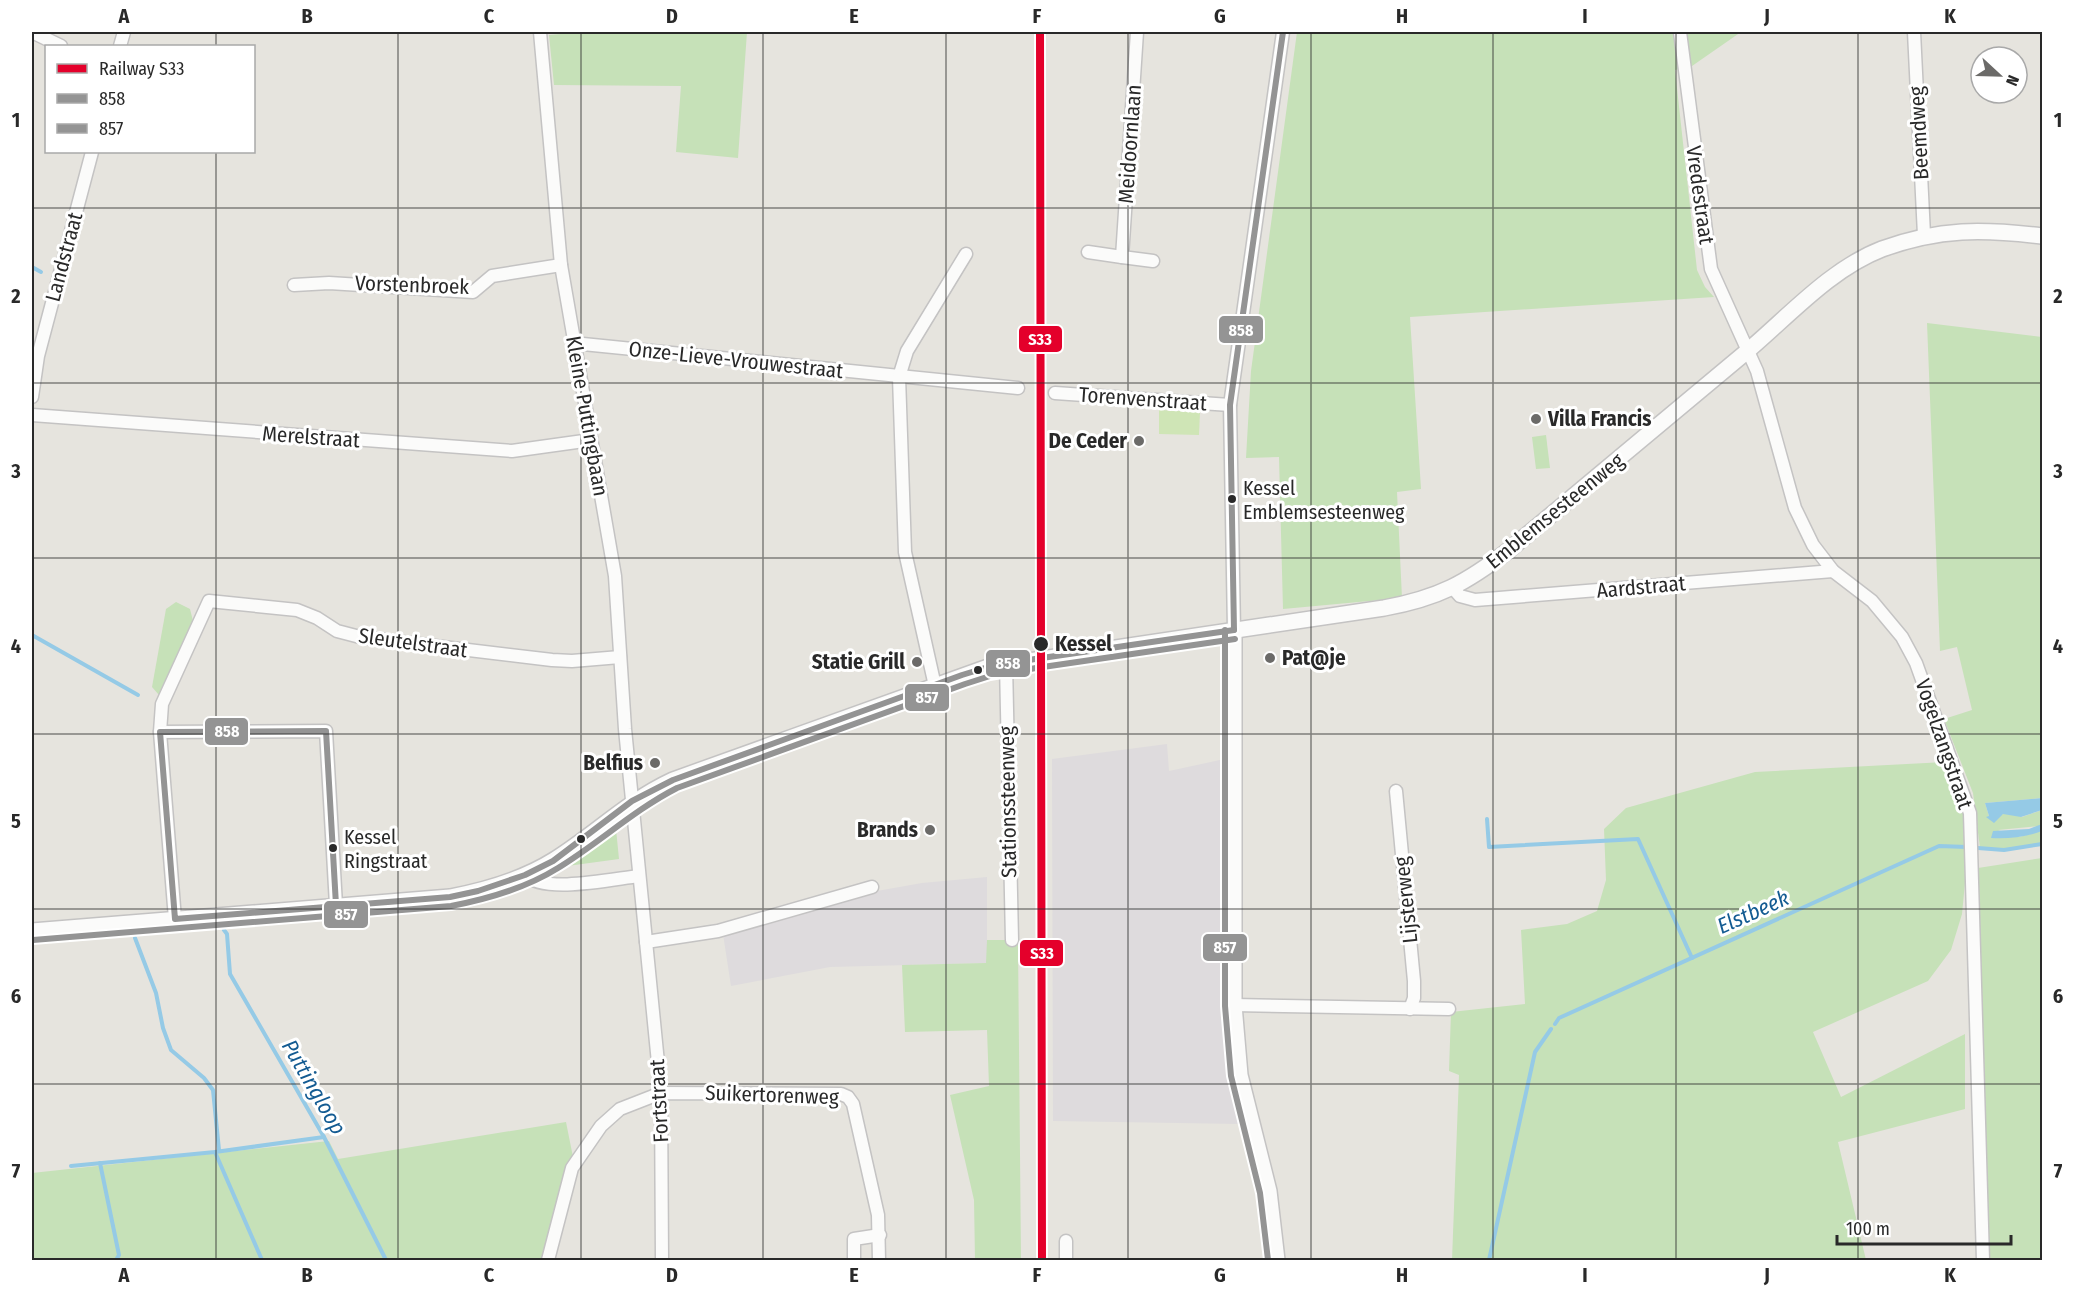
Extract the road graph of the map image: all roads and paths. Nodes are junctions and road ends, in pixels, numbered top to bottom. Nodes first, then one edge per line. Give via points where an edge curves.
1 (32, 32) edge
2 (540, 32) edge
3 (1137, 32) edge
4 (1283, 32) edge
5 (1680, 32) edge
6 (1914, 32) edge
7 (59, 45) edge
8 (92, 153) edge
9 (1924, 235) junction
10 (2043, 236) edge
11 (1088, 252) dead end
12 (966, 254) dead end
13 (1122, 256) junction
14 (1153, 261) dead end
15 (561, 265) junction
16 (294, 285) dead end
17 (573, 343) junction
18 (1748, 351) junction
19 (899, 377) junction
20 (1018, 388) dead end
21 (1055, 393) dead end
22 (32, 397) edge
23 (1230, 405) junction
24 (32, 415) edge
25 (591, 440) junction
26 (1833, 571) junction
27 (1453, 588) junction
28 (1234, 630) junction
29 (620, 657) junction
30 (1006, 664) junction
31 (935, 686) junction
32 (160, 732) junction
33 (1396, 791) dead end
34 (632, 801) junction
35 (525, 875) junction
36 (639, 876) junction
37 (872, 887) dead end
38 (336, 905) junction
39 (175, 919) junction
40 (32, 931) edge
41 (1012, 940) dead end
42 (646, 942) junction
43 (1234, 1005) junction
44 (1410, 1009) junction
45 (1449, 1009) dead end
46 (661, 1093) junction
47 (880, 1235) junction
48 (1066, 1241) dead end
49 (548, 1260) edge
50 (662, 1260) edge
51 (854, 1260) edge
52 (879, 1260) edge
53 (1066, 1260) edge
54 (1277, 1260) edge
55 (1983, 1260) edge

1 - 7 street
2 - 15 street, Kleine Puttingbaan
3 - 13 street, Meidoornlaan
4 - 23 street, Torenvenstraat
5 - 18 street, Vredestraat via 1711,269
6 - 9 street, Beemdweg
8 - 22 street, Landstraat via 38,356
9 - 10 street, Emblemsesteenweg via 1970,230
9 - 18 street, Emblemsesteenweg via 1880,250 1835,277
11 - 13 street
12 - 19 street via 907,351
13 - 14 street
15 - 16 street, Vorstenbroek via 492,276 473,292 329,283
15 - 17 street, Kleine Puttingbaan
17 - 19 street, Onze-Lieve-Vrouwestraat
17 - 25 street, Kleine Puttingbaan
18 - 26 street, Vogelzangstraat via 1795,508 1813,545
18 - 27 street, Emblemsesteenweg via 1509,550
19 - 20 street, Onze-Lieve-Vrouwestraat
19 - 31 street via 905,552
21 - 23 street, Torenvenstraat
23 - 28 street, Torenvenstraat
24 - 25 street, Merelstraat via 512,451
25 - 29 street, Kleine Puttingbaan via 612,554
26 - 27 street, Aardstraat via 1475,600 1460,596
26 - 55 street, Vogelzangstraat via 1893,623 1912,656 1970,813
27 - 28 street, Emblemsesteenweg via 1412,603
28 - 30 street, Emblemsesteenweg
28 - 43 street
29 - 32 street, Sleutelstraat via 552,660 360,637 337,631 297,610 209,601 162,704
29 - 34 street, Kleine Puttingbaan
30 - 31 street via 970,672
30 - 41 street, Stationssteenweg
31 - 34 street via 673,780
32 - 38 street via 326,731
32 - 39 street
33 - 44 street, Lijsterweg via 1414,981
34 - 35 street via 578,844
34 - 36 street, Fortstraat
35 - 36 street via 547,885
35 - 38 street via 450,897
36 - 42 street, Fortstraat
37 - 42 street via 718,931
38 - 39 street
39 - 40 street
42 - 46 street, Fortstraat
43 - 44 street
43 - 54 street via 1240,1075 1269,1191
44 - 45 street
46 - 47 street, Suikertorenweg via 848,1097 874,1192
46 - 49 street via 620,1109 580,1153 566,1187
46 - 50 street, Fortstraat
47 - 51 street via 854,1239
47 - 52 street, Suikertorenweg
48 - 53 street

